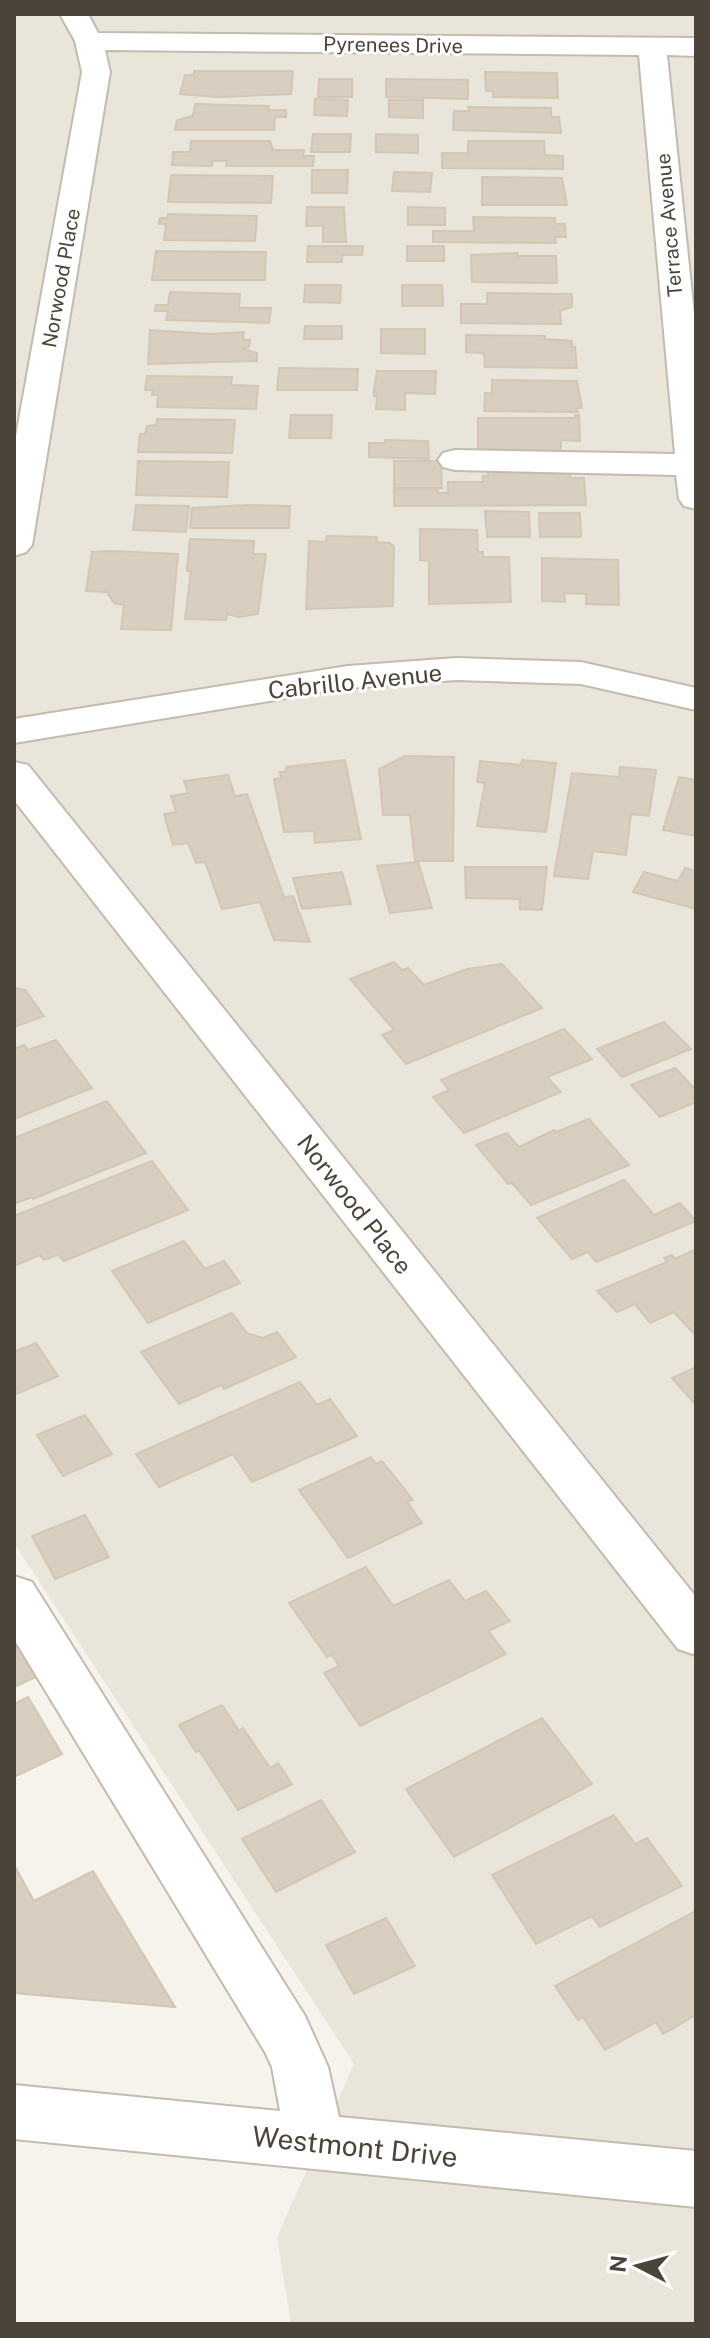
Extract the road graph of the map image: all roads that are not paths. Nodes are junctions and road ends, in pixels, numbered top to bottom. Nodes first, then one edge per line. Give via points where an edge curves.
1 (74, 14) edge
2 (89, 41) junction
3 (652, 47) junction
4 (696, 47) edge
5 (455, 460) dead end
6 (692, 465) junction
7 (696, 499) edge
8 (14, 545) edge
9 (696, 699) edge
10 (14, 731) edge
11 (14, 774) edge
12 (14, 1596) edge
13 (696, 1634) edge
14 (14, 2112) edge
15 (315, 2142) junction
16 (696, 2179) edge

1 - 2 street, Norwood Place
2 - 3 street, Pyrenees Drive
2 - 8 street, Norwood Place via 96,72
3 - 4 street, Pyrenees Drive
3 - 6 street, Terrace Avenue
5 - 6 street
6 - 7 street, Terrace Avenue
9 - 10 street, Cabrillo Avenue via 581,673 456,669 348,677
11 - 13 street, Norwood Place
12 - 15 street via 285,2034 300,2067
14 - 15 street, Westmont Drive
15 - 16 street, Westmont Drive

